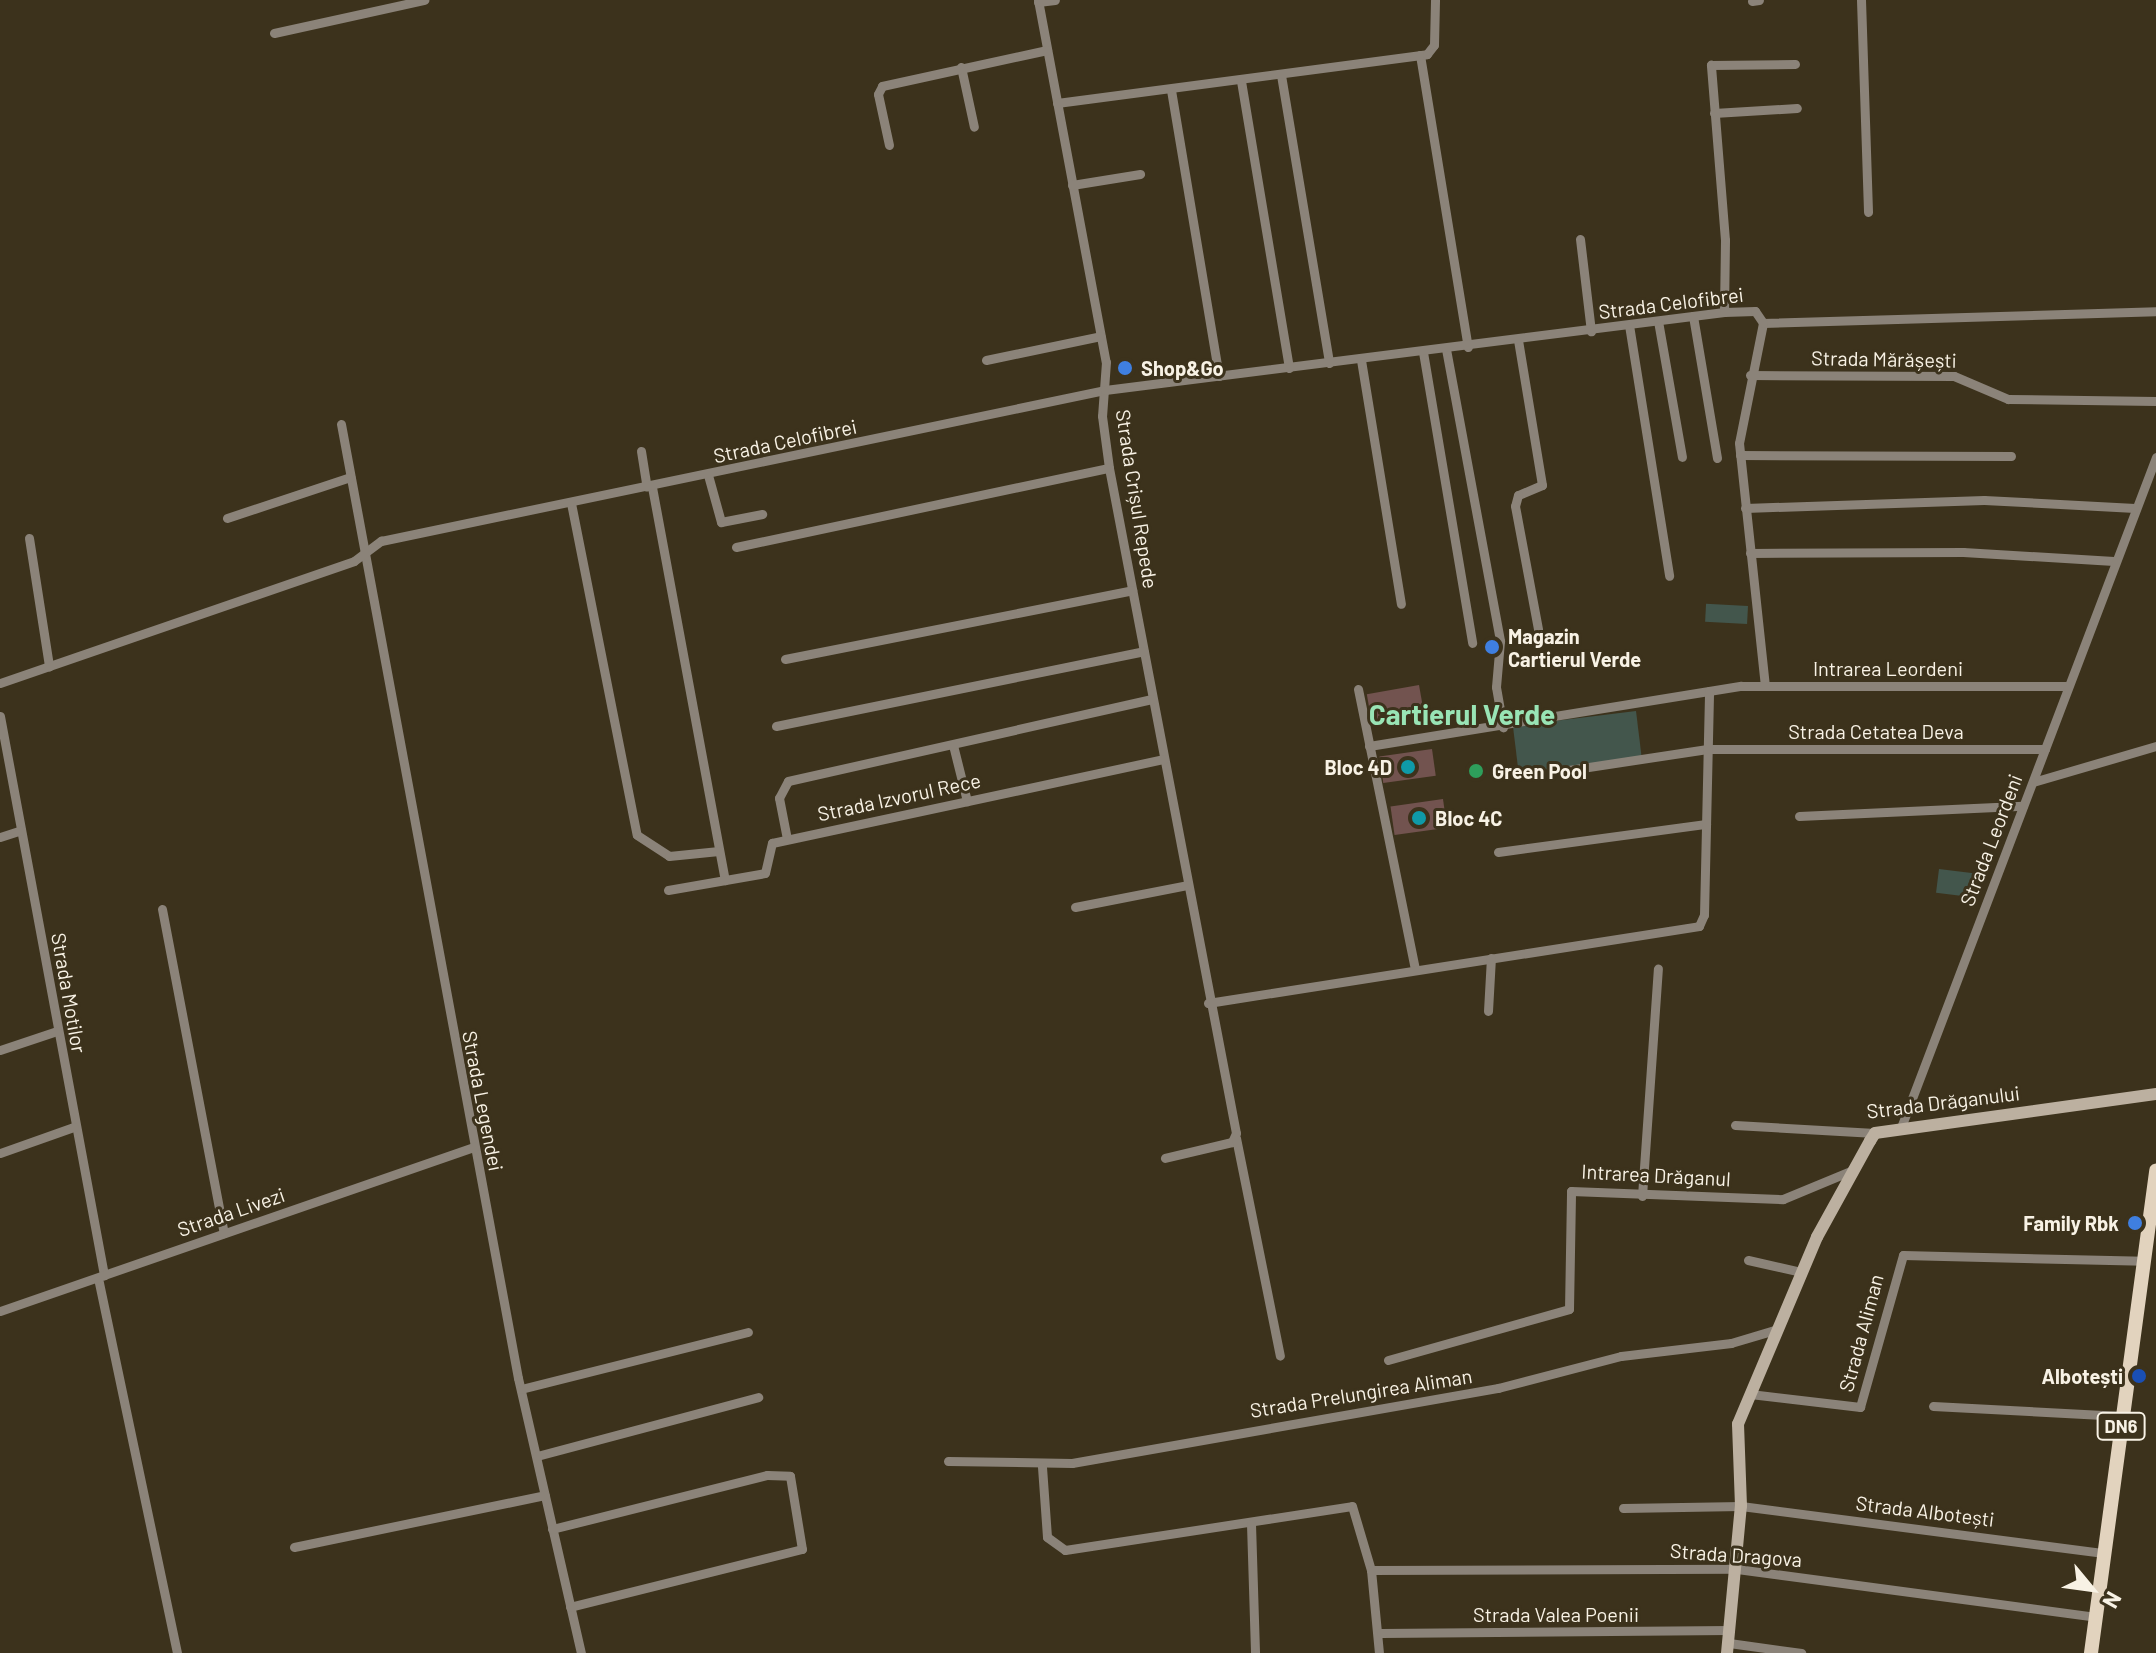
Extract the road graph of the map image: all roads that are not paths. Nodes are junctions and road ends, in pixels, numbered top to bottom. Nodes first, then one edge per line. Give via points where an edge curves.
1 (424, 0) edge
2 (1055, 0) edge
3 (1435, 0) edge
4 (1861, 0) edge
5 (1038, 1) edge
6 (274, 33) dead end
7 (1047, 50) junction
8 (1420, 55) junction
9 (1795, 64) dead end
10 (961, 67) junction
11 (1281, 75) junction
12 (1241, 81) junction
13 (1171, 90) junction
14 (1057, 103) junction
15 (1797, 108) dead end
16 (1714, 113) junction
17 (974, 127) dead end
18 (889, 145) dead end
19 (1140, 174) dead end
20 (1072, 185) junction
21 (1868, 212) dead end
22 (1580, 239) dead end
23 (2156, 311) edge
24 (1724, 312) junction
25 (1693, 316) junction
26 (1658, 321) junction
27 (1763, 323) junction
28 (1629, 325) junction
29 (1591, 331) junction
30 (1101, 336) junction
31 (1518, 340) junction
32 (1468, 347) junction
33 (1446, 349) junction
34 (1423, 352) junction
35 (986, 360) dead end
36 (1361, 360) junction
37 (1329, 363) junction
38 (1289, 368) junction
39 (1750, 375) junction
40 (1219, 376) junction
41 (1105, 390) junction
42 (2156, 401) edge
43 (341, 424) dead end
44 (641, 451) dead end
45 (1740, 455) junction
46 (2011, 456) dead end
47 (1682, 457) dead end
48 (2156, 457) edge
49 (1717, 458) dead end
50 (1109, 468) junction
51 (708, 475) junction
52 (350, 477) junction
53 (650, 487) junction
54 (571, 503) junction
55 (1745, 508) junction
56 (2135, 508) junction
57 (762, 514) dead end
58 (227, 518) dead end
59 (29, 538) dead end
60 (736, 547) dead end
61 (1750, 553) junction
62 (363, 554) junction
63 (2114, 561) junction
64 (1669, 576) dead end
65 (1132, 590) junction
66 (1401, 604) dead end
67 (1538, 629) dead end
68 (1472, 643) dead end
69 (1143, 651) junction
70 (785, 659) dead end
71 (49, 666) junction
72 (0, 683) edge
73 (1765, 685) junction
74 (2068, 686) junction
75 (1358, 689) dead end
76 (1709, 691) junction
77 (1152, 699) junction
78 (0, 716) edge
79 (776, 726) dead end
80 (1503, 727) junction
81 (953, 745) junction
82 (1369, 746) junction
83 (2156, 746) edge
84 (1707, 749) junction
85 (2045, 749) junction
86 (1164, 759) junction
87 (1562, 771) dead end
88 (2033, 782) junction
89 (967, 801) junction
90 (2023, 806) junction
91 (1799, 816) dead end
92 (1706, 824) junction
93 (21, 830) junction
94 (0, 837) edge
95 (787, 839) junction
96 (719, 851) junction
97 (1498, 852) dead end
98 (725, 880) junction
99 (1187, 885) junction
100 (668, 890) dead end
101 (1075, 907) dead end
102 (162, 909) dead end
103 (1491, 958) junction
104 (1415, 969) junction
105 (1658, 969) dead end
106 (1208, 1003) junction
107 (1488, 1011) dead end
108 (57, 1031) junction
109 (0, 1050) edge
110 (2156, 1094) edge
111 (1735, 1125) dead end
112 (74, 1127) junction
113 (1900, 1130) junction
114 (1875, 1133) junction
115 (1236, 1138) junction
116 (474, 1147) junction
117 (0, 1153) edge
118 (1165, 1158) dead end
119 (1853, 1170) junction
120 (2156, 1170) edge
121 (1642, 1196) junction
122 (224, 1233) junction
123 (1748, 1260) dead end
124 (2143, 1261) junction
125 (1801, 1272) junction
126 (101, 1277) junction
127 (0, 1311) edge
128 (1775, 1330) junction
129 (748, 1332) dead end
130 (1280, 1356) dead end
131 (1388, 1360) dead end
132 (521, 1389) junction
133 (1750, 1394) junction
134 (758, 1397) dead end
135 (1933, 1406) dead end
136 (2122, 1416) junction
137 (537, 1456) junction
138 (948, 1461) dead end
139 (1042, 1467) junction
140 (545, 1495) junction
141 (1741, 1506) junction
142 (1623, 1508) dead end
143 (1251, 1524) junction
144 (552, 1529) junction
145 (294, 1547) dead end
146 (2104, 1553) junction
147 (1737, 1569) junction
148 (1371, 1570) junction
149 (570, 1607) junction
150 (2096, 1617) junction
151 (1381, 1633) junction
152 (1729, 1642) edge
153 (177, 1653) edge
154 (581, 1653) edge
155 (1255, 1653) edge
156 (1379, 1653) edge
157 (1801, 1653) edge
158 (2091, 1653) edge

1 - 6 street
2 - 5 street
3 - 8 street via 1434,45
4 - 21 street
5 - 7 street, Strada Crișul Repede
7 - 10 street
7 - 14 street, Strada Crișul Repede
8 - 11 street
8 - 32 street
9 - 16 street via 1711,65
10 - 17 street
10 - 18 street via 878,90
11 - 12 street
11 - 37 street
12 - 13 street
12 - 38 street
13 - 14 street
13 - 40 street
14 - 20 street, Strada Crișul Repede
15 - 16 street
16 - 24 street via 1725,240
19 - 20 street
20 - 30 street, Strada Crișul Repede
22 - 29 street
23 - 27 street, Strada Celofibrei
24 - 25 street, Strada Celofibrei
24 - 27 street, Strada Celofibrei via 1755,311
25 - 26 street, Strada Celofibrei
25 - 49 street
26 - 28 street, Strada Celofibrei
26 - 47 street
27 - 39 street
28 - 29 street, Strada Celofibrei
28 - 64 street
29 - 31 street, Strada Celofibrei
30 - 35 street
30 - 41 street, Strada Crișul Repede
31 - 32 street, Strada Celofibrei
31 - 67 street via 1542,485 1518,495 1515,506
32 - 33 street, Strada Celofibrei
33 - 34 street, Strada Celofibrei
33 - 80 street via 1500,641 1496,687
34 - 36 street, Strada Celofibrei
34 - 68 street
36 - 37 street, Strada Celofibrei
36 - 66 street
37 - 38 street, Strada Celofibrei
38 - 40 street, Strada Celofibrei
39 - 42 street, Strada Mărășești via 1954,376 2008,399
39 - 45 street
40 - 41 street, Strada Celofibrei
41 - 50 street, Strada Crișul Repede via 1102,416
41 - 51 street, Strada Celofibrei
43 - 52 street, Strada Legendei
44 - 53 street
45 - 46 street
45 - 55 street
48 - 56 street, Strada Leordeni
50 - 60 street
50 - 65 street, Strada Crișul Repede
51 - 53 street, Strada Celofibrei
51 - 57 street via 721,522
52 - 58 street
52 - 62 street, Strada Legendei
53 - 54 street, Strada Celofibrei
53 - 96 street
54 - 62 street, Strada Celofibrei via 381,541
54 - 96 street via 637,835 669,856
55 - 56 street via 1984,500
55 - 61 street
56 - 63 street, Strada Leordeni
59 - 71 street
61 - 63 street via 1963,552
61 - 73 street
62 - 71 street, Strada Celofibrei
62 - 116 street, Strada Legendei
63 - 74 street, Strada Leordeni
65 - 69 street, Strada Crișul Repede
65 - 70 street
69 - 77 street, Strada Crișul Repede
69 - 79 street
71 - 72 street, Strada Celofibrei
73 - 74 street, Intrarea Leordeni
73 - 76 street, Intrarea Leordeni
74 - 85 street, Strada Leordeni
75 - 82 street
76 - 80 street, Intrarea Leordeni
76 - 84 street
77 - 81 street
77 - 86 street, Strada Crișul Repede
78 - 93 street, Strada Motilor
80 - 82 street, Intrarea Leordeni
81 - 89 street
81 - 95 street via 788,781 779,798
82 - 104 street
83 - 88 street
84 - 85 street, Strada Cetatea Deva
84 - 87 street, Strada Cetatea Deva
84 - 92 street
85 - 88 street, Strada Leordeni
86 - 89 street, Strada Izvorul Rece
86 - 99 street, Strada Crișul Repede
88 - 90 street, Strada Leordeni
89 - 95 street, Strada Izvorul Rece
90 - 91 street
90 - 113 street, Strada Leordeni
92 - 97 street
92 - 103 street via 1704,915 1692,929
93 - 94 street
93 - 108 street, Strada Motilor
95 - 98 street via 768,846 765,873
96 - 98 street
98 - 100 street
99 - 101 street
99 - 106 street, Strada Crișul Repede
102 - 122 street
103 - 104 street
103 - 107 street
104 - 106 street
105 - 121 street
106 - 115 street, Strada Crișul Repede
108 - 109 street
108 - 112 street, Strada Motilor
110 - 113 street, Strada Drăganului
111 - 114 street, Strada Drăganului
112 - 117 street
112 - 126 street, Strada Motilor
113 - 114 street, Strada Drăganului
114 - 119 street
115 - 118 street
115 - 130 street, Strada Crișul Repede
116 - 122 street, Strada Livezi
116 - 132 street, Strada Legendei
119 - 121 street, Intrarea Drăganul via 1791,1198
119 - 125 street
120 - 124 main road, DN6
121 - 131 street, Intrarea Drăganul via 1571,1191 1569,1309
122 - 126 street, Strada Livezi
123 - 125 street
124 - 133 street, Strada Aliman via 1903,1255 1860,1407
124 - 136 main road, DN6
125 - 128 street
126 - 127 street, Strada Livezi
126 - 153 street, Strada Motilor
128 - 133 street
128 - 139 street, Strada Prelungirea Aliman via 1731,1343 1621,1356 1498,1388
129 - 132 street
132 - 137 street, Strada Legendei
133 - 141 street via 1737,1434
134 - 137 street
135 - 136 street
136 - 146 main road, DN6
137 - 140 street, Strada Legendei
138 - 139 street, Strada Prelungirea Aliman
139 - 143 street via 1047,1537 1065,1550
140 - 144 street, Strada Legendei
140 - 145 street
141 - 142 street, Strada Albotești
141 - 146 street, Strada Albotești
141 - 147 street
143 - 148 street via 1352,1506
143 - 155 street
144 - 149 street, Strada Legendei
144 - 149 street via 767,1475 790,1476 802,1549
146 - 150 main road, DN6
147 - 148 street, Strada Dragova
147 - 150 street, Strada Dragova
147 - 152 street
148 - 151 street
149 - 154 street, Strada Legendei
150 - 158 main road, DN6
151 - 152 street, Strada Valea Poenii
151 - 156 street
152 - 157 street, Strada Valea Poenii

